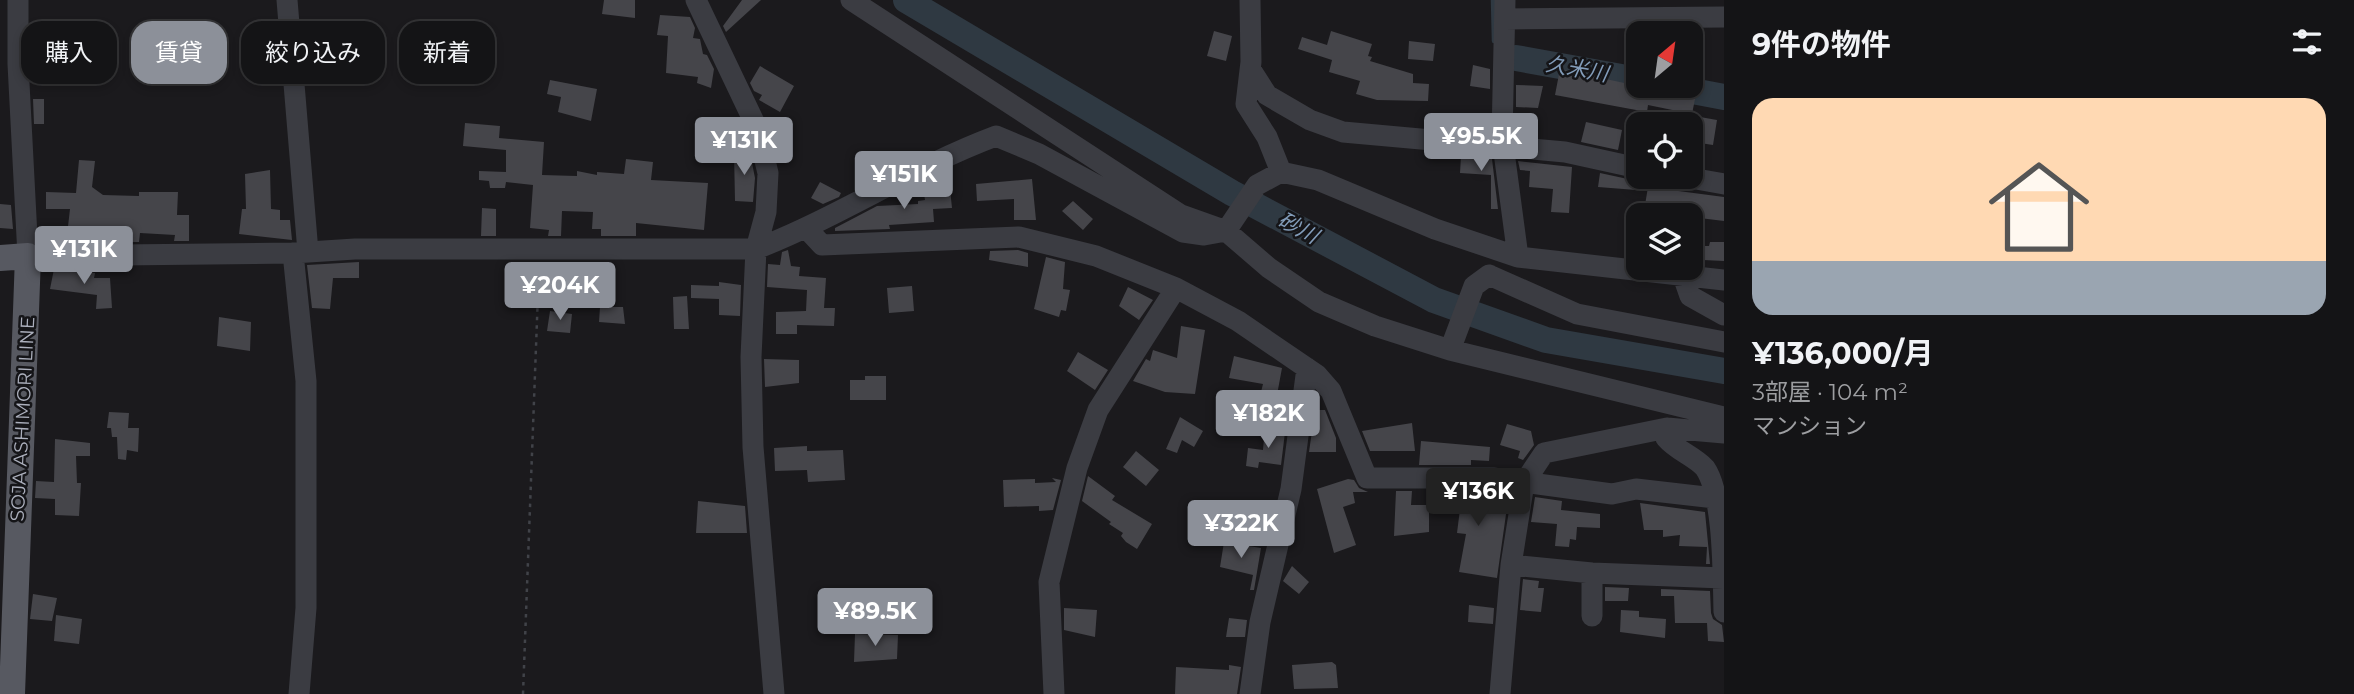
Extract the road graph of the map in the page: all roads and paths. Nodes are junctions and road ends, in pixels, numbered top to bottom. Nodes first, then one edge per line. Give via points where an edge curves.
1 (18, 0) edge
2 (287, 0) edge
3 (696, 0) edge
4 (850, 0) edge
5 (1250, 0) edge
6 (1505, 10) edge
7 (1724, 17) edge
8 (9, 63) edge
9 (1251, 70) junction
10 (1504, 145) junction
11 (1626, 165) edge
12 (1281, 172) junction
13 (1703, 180) edge
14 (1724, 184) edge
15 (1230, 226) junction
16 (807, 229) junction
17 (756, 249) junction
18 (539, 250) junction
19 (300, 253) junction
20 (28, 256) junction
21 (1518, 257) junction
22 (0, 258) edge
23 (1542, 260) junction
24 (1626, 269) edge
25 (1489, 275) junction
26 (1703, 278) edge
27 (1685, 280) edge
28 (1724, 281) edge
29 (1176, 288) junction
30 (1724, 315) edge
31 (1724, 342) edge
32 (1450, 350) junction
33 (1307, 368) junction
34 (1724, 417) edge
35 (1667, 428) junction
36 (1724, 433) edge
37 (1524, 483) junction
38 (1722, 499) edge
39 (1723, 552) edge
40 (1511, 565) junction
41 (1592, 573) junction
42 (1723, 578) edge
43 (1724, 612) edge
44 (1592, 616) dead end
45 (12, 694) edge
46 (299, 694) edge
47 (523, 694) edge
48 (774, 694) edge
49 (1054, 694) edge
50 (1250, 694) edge
51 (1500, 694) edge

1 - 8 street
2 - 19 street
3 - 17 street via 766,152 766,212
4 - 15 street via 1181,215
5 - 9 street
6 - 7 street
6 - 10 street
8 - 20 street
9 - 10 street via 1267,96 1343,132
9 - 12 street via 1246,104 1267,137
10 - 11 street
10 - 21 street
12 - 15 street via 1257,185
12 - 21 street via 1318,180 1435,229
13 - 14 street
15 - 16 street via 1204,235 1183,232 1039,154 996,136 953,152
15 - 32 street via 1269,268 1319,302
16 - 17 street
16 - 29 street via 822,245 1019,237 1096,256
17 - 18 street
17 - 48 street via 753,447
18 - 19 street
18 - 47 path
19 - 20 street
19 - 46 street via 306,381 306,608
20 - 22 main road
20 - 45 main road, SOJA ASHIMORI LINE
21 - 23 street
23 - 24 street
23 - 25 street via 1537,281 1526,286
25 - 31 street via 1577,314
25 - 32 street via 1474,286
26 - 28 street
27 - 30 street via 1690,296
29 - 33 street via 1238,321
29 - 49 street via 1098,410 1077,468 1049,582
32 - 34 street
33 - 37 street via 1331,391 1367,478 1493,478
33 - 50 street via 1291,489 1260,622
35 - 36 street
35 - 37 street via 1544,453
35 - 38 street via 1666,438 1704,467
37 - 38 street via 1612,494 1636,489
37 - 40 street
38 - 39 street
39 - 42 street
40 - 41 street
40 - 51 street
41 - 42 street
41 - 44 street
42 - 43 street

